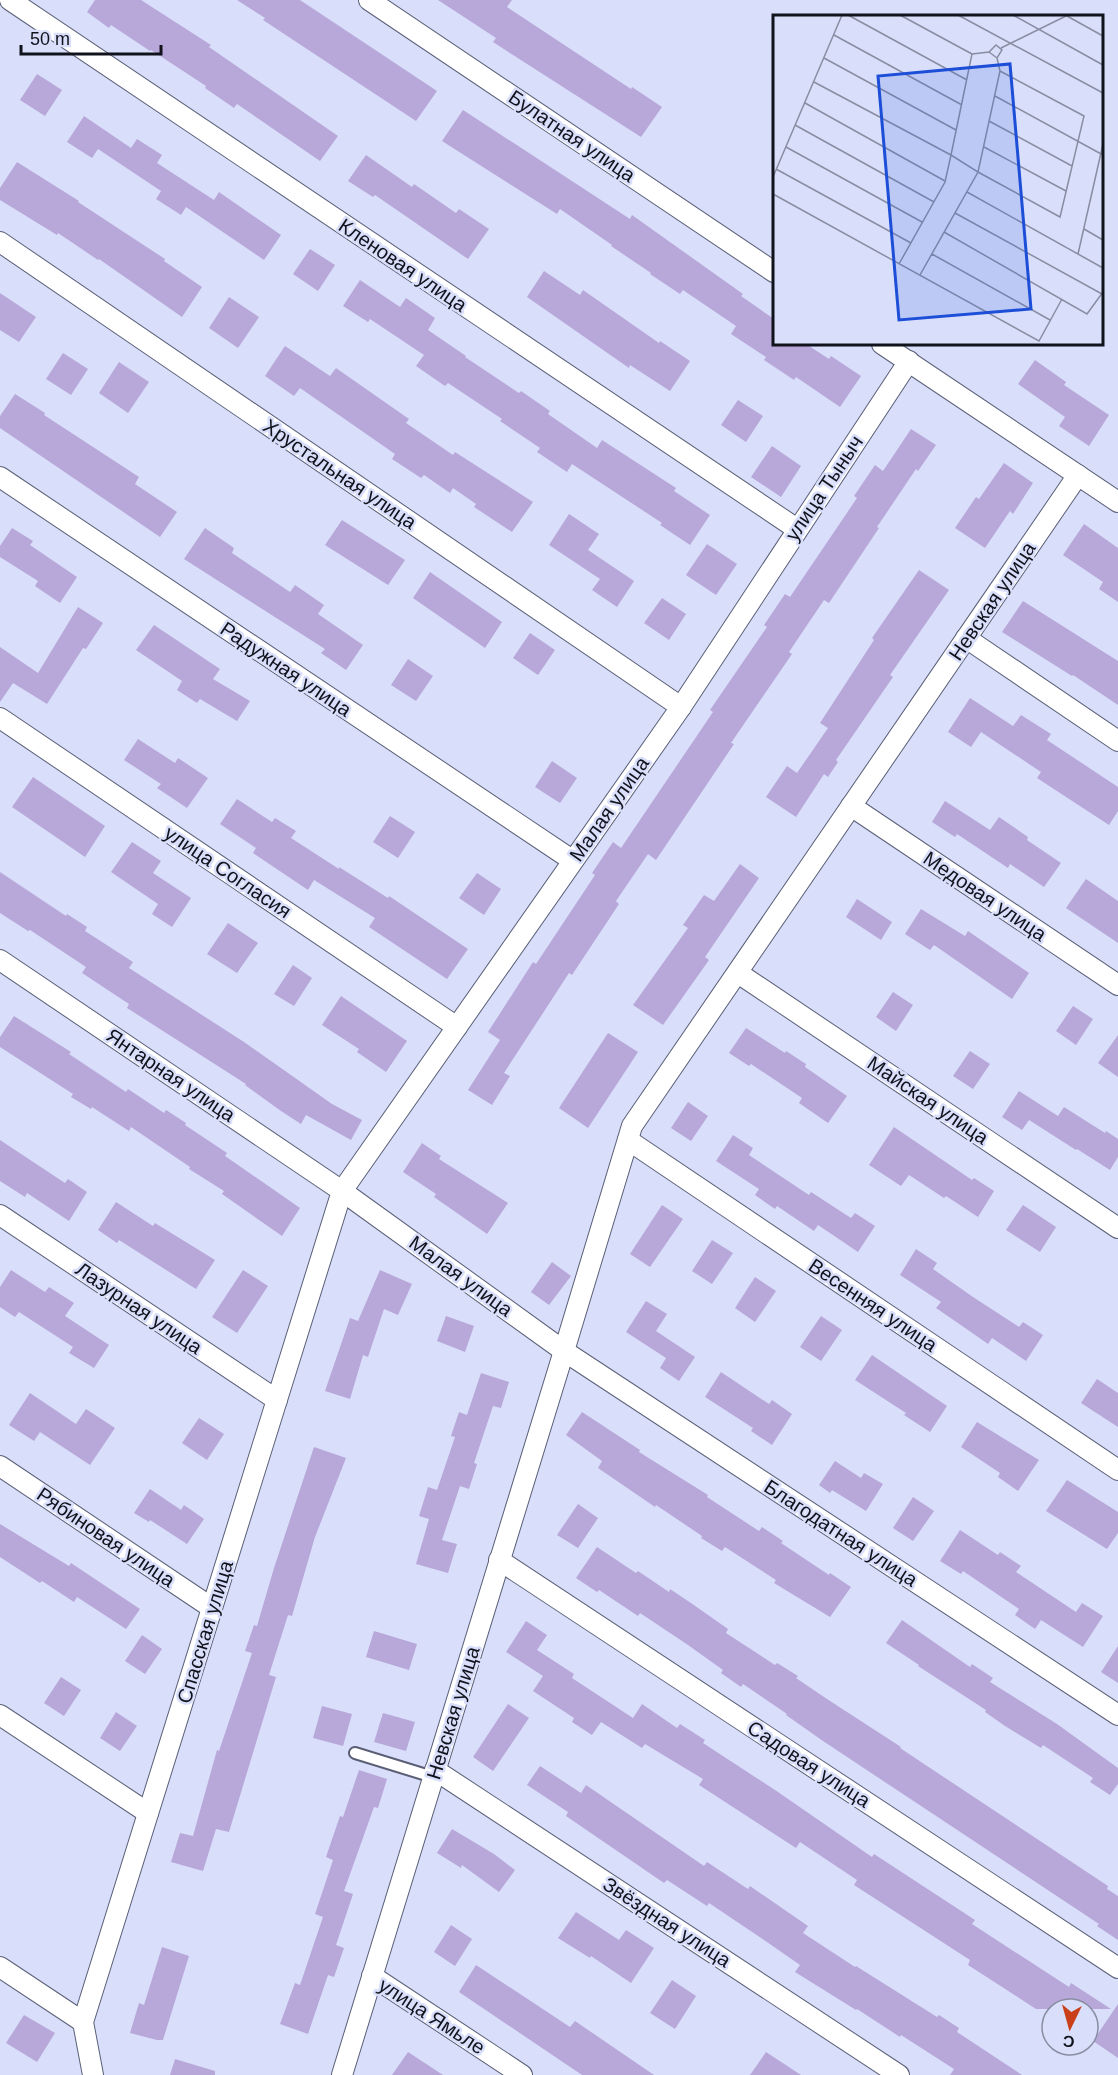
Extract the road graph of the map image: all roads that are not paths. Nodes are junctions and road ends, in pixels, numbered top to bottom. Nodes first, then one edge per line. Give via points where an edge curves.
1 (10, 0) edge
2 (369, 0) edge
3 (0, 242) edge
4 (773, 271) edge
5 (884, 345) edge
6 (909, 362) junction
7 (1078, 475) junction
8 (0, 477) edge
9 (1118, 502) edge
10 (797, 529) junction
11 (741, 615) joint
12 (966, 638) junction
13 (681, 707) junction
14 (0, 718) edge
15 (1118, 741) edge
16 (851, 806) junction
17 (572, 860) junction
18 (0, 960) edge
19 (738, 973) junction
20 (1118, 986) edge
21 (457, 1027) junction
22 (628, 1140) junction
23 (342, 1191) junction
24 (0, 1215) edge
25 (1118, 1228) edge
26 (564, 1351) junction
27 (277, 1400) junction
28 (0, 1466) edge
29 (1118, 1470) edge
30 (500, 1560) junction
31 (212, 1608) junction
32 (0, 1715) edge
33 (1118, 1715) edge
34 (355, 1753) dead end
35 (434, 1774) junction
36 (148, 1813) junction
37 (0, 1967) edge
38 (1118, 1968) edge
39 (372, 1976) junction
40 (83, 2022) junction
41 (93, 2075) edge
42 (342, 2075) edge
43 (522, 2075) edge
44 (898, 2075) edge

1 - 10 street, Кленовая улица
2 - 4 street, Булатная улица
3 - 13 street, Хрустальная улица
5 - 6 street
6 - 7 street
6 - 10 street, улица Тыныч
7 - 9 street
7 - 12 street, Невская улица
8 - 17 street, Радужная улица
10 - 11 street, улица Тыныч
11 - 13 street, Малая улица
12 - 15 street
12 - 16 street, Невская улица
13 - 17 street, Малая улица
14 - 21 street, улица Согласия
16 - 19 street
16 - 20 street, Медовая улица
17 - 21 street, Малая улица
18 - 23 street, Янтарная улица
19 - 22 street via 632,1126
19 - 25 street, Майская улица
21 - 23 street, Малая улица
22 - 26 street
22 - 29 street, Весенняя улица
23 - 26 street, Малая улица
23 - 27 street, Спасская улица
24 - 27 street, Лазурная улица
26 - 30 street, Невская улица
26 - 33 street, Благодатная улица
27 - 31 street, Спасская улица
28 - 31 street, Рябиновая улица
30 - 35 street, Невская улица
30 - 38 street, Садовая улица
31 - 36 street, Спасская улица
32 - 36 street
34 - 35 lane
35 - 39 street, Невская улица
35 - 44 street, Звёздная улица
36 - 40 street, Спасская улица
37 - 40 street
39 - 42 street, Невская улица
39 - 43 street, улица Ямьле
40 - 41 street, Спасская улица

